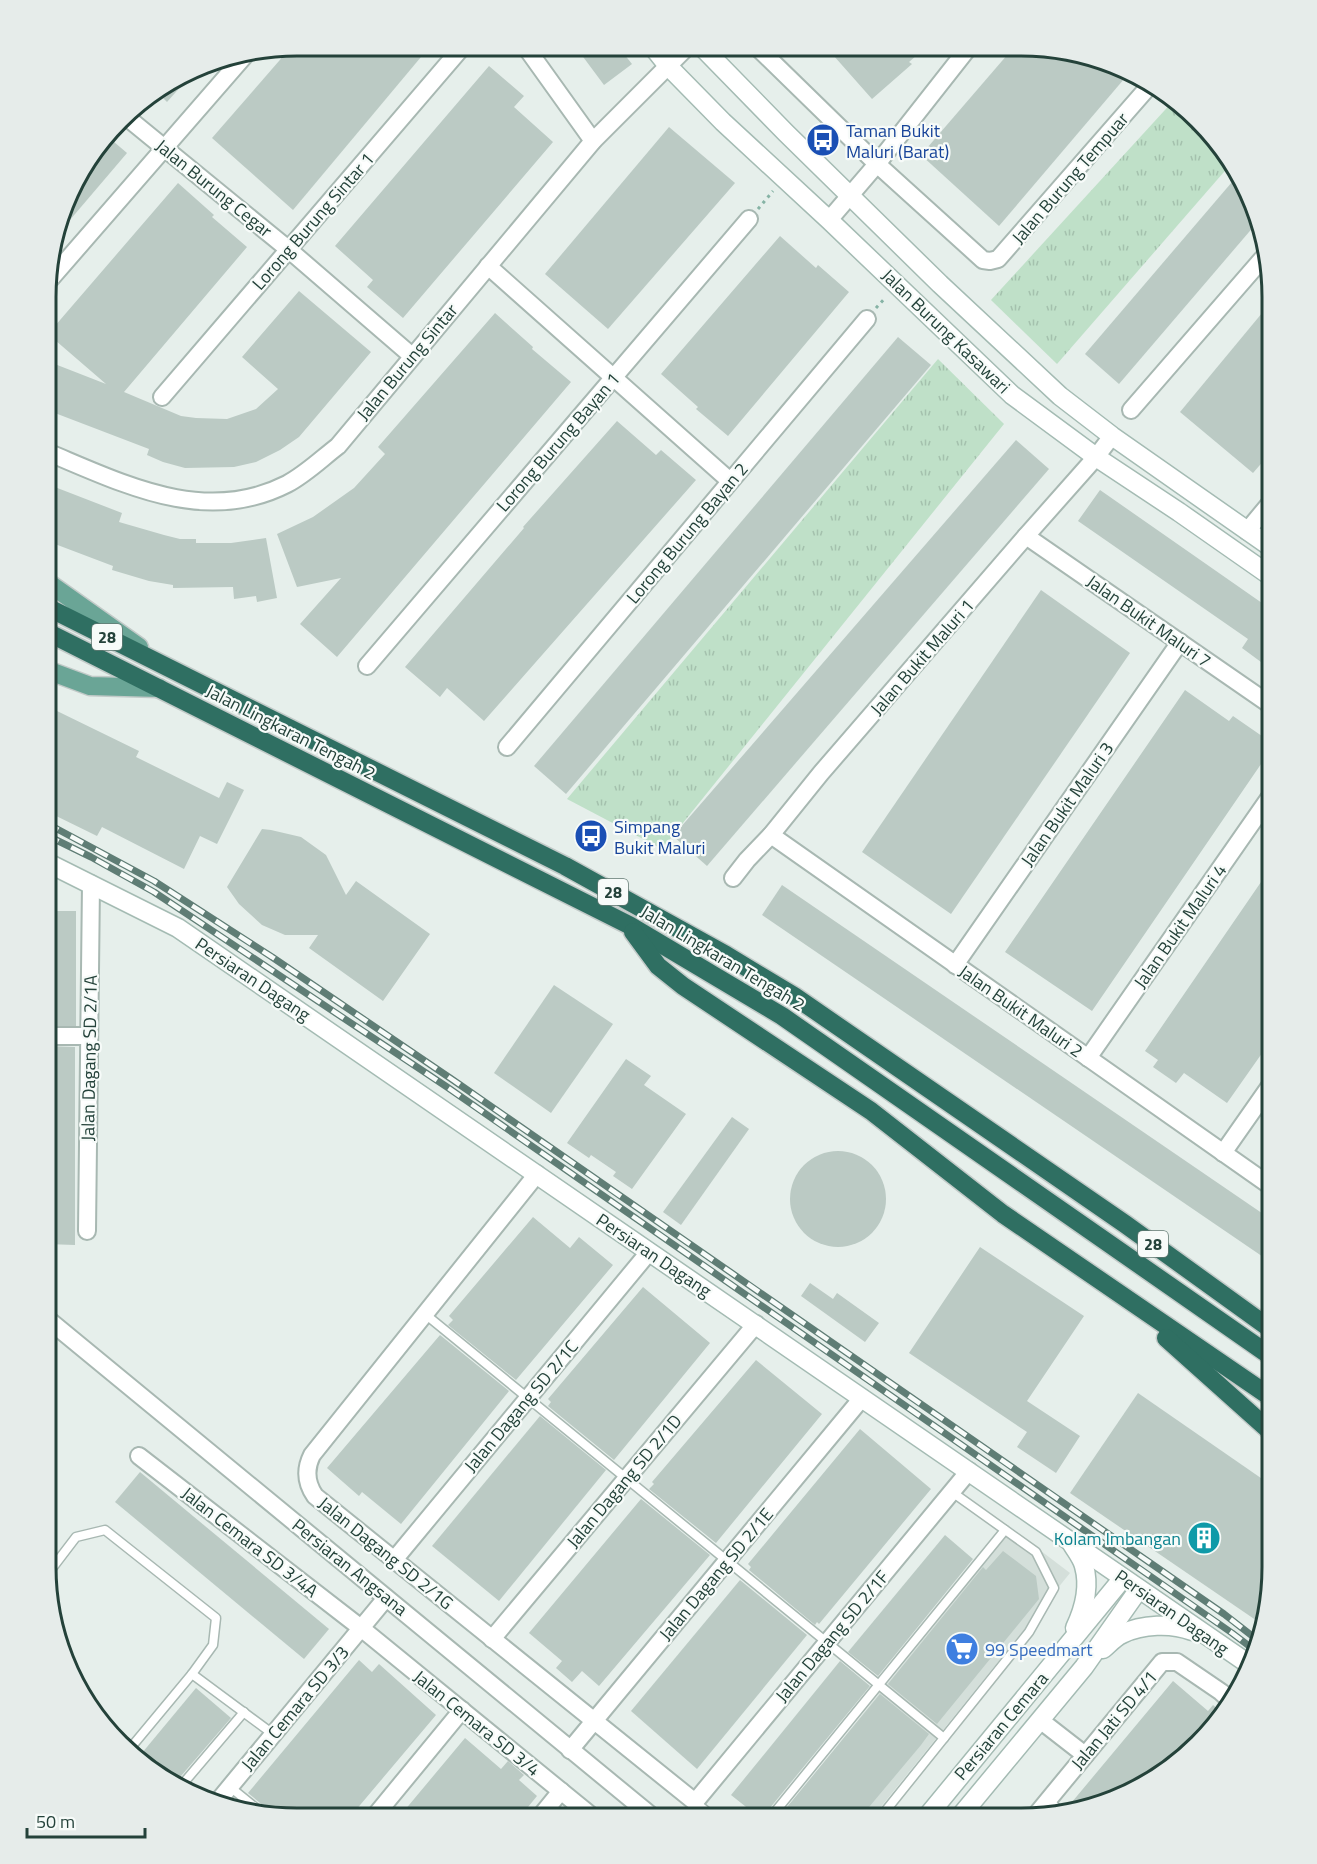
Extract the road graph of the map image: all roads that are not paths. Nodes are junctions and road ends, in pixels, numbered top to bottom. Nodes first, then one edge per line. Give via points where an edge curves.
1 (455, 56) edge
2 (532, 56) edge
3 (660, 56) edge
4 (678, 56) edge
5 (711, 56) edge
6 (766, 56) edge
7 (962, 56) edge
8 (238, 63) edge
9 (668, 66) junction
10 (1145, 91) edge
11 (131, 121) edge
12 (592, 141) junction
13 (165, 148) junction
14 (877, 164) junction
15 (850, 195) junction
16 (749, 219) road end
17 (829, 220) junction
18 (288, 249) junction
19 (1259, 263) edge
20 (488, 266) junction
21 (57, 271) edge
22 (867, 319) dead end
23 (412, 356) junction
24 (613, 378) junction
25 (162, 397) dead end
26 (1131, 410) dead end
27 (1112, 436) junction
28 (56, 456) edge
29 (1096, 457) junction
30 (730, 482) junction
31 (1262, 513) edge
32 (1247, 531) junction
33 (1026, 536) junction
34 (1262, 541) edge
35 (1262, 570) edge
36 (56, 588) edge
37 (56, 611) edge
38 (56, 636) edge
39 (1180, 642) junction
40 (367, 666) dead end
41 (168, 667) junction
42 (56, 674) edge
43 (159, 688) junction
44 (1262, 699) edge
45 (507, 747) dead end
46 (1262, 808) edge
47 (771, 835) junction
48 (56, 867) edge
49 (733, 879) dead end
50 (91, 884) junction
51 (628, 925) junction
52 (955, 965) junction
53 (56, 1036) edge
54 (89, 1036) junction
55 (1088, 1058) junction
56 (1262, 1097) edge
57 (1223, 1153) junction
58 (537, 1174) junction
59 (1262, 1180) edge
60 (87, 1232) dead end
61 (649, 1252) junction
62 (1109, 1286) junction
63 (425, 1314) junction
64 (1262, 1323) edge
65 (756, 1324) junction
66 (56, 1326) edge
67 (1262, 1350) edge
68 (1262, 1391) edge
69 (528, 1398) junction
70 (862, 1398) junction
71 (1262, 1423) edge
72 (139, 1456) dead end
73 (969, 1471) junction
74 (627, 1479) junction
75 (952, 1492) junction
76 (1005, 1530) junction
77 (1069, 1540) junction
78 (394, 1560) junction
79 (727, 1560) junction
80 (56, 1563) edge
81 (1124, 1578) junction
82 (1139, 1589) junction
83 (386, 1598) junction
84 (367, 1622) junction
85 (492, 1639) junction
86 (1213, 1640) junction
87 (827, 1643) junction
88 (1065, 1649) junction
89 (1243, 1660) edge
90 (1084, 1667) junction
91 (192, 1674) junction
92 (879, 1685) junction
93 (1225, 1695) edge
94 (462, 1710) junction
95 (244, 1712) junction
96 (1040, 1720) junction
97 (594, 1721) junction
98 (273, 1734) junction
99 (944, 1738) junction
100 (133, 1745) edge
101 (570, 1750) junction
102 (1085, 1755) junction
103 (185, 1781) edge
104 (230, 1786) junction
105 (561, 1791) junction
106 (222, 1797) edge
107 (696, 1802) junction
108 (252, 1804) edge
109 (1054, 1805) edge
110 (381, 1808) edge
111 (547, 1808) edge
112 (582, 1808) edge
113 (642, 1808) edge
114 (703, 1808) edge
115 (778, 1808) edge
116 (888, 1808) edge
117 (934, 1808) edge
118 (967, 1808) edge

1 - 18 street, Lorong Burung Sintar 1
2 - 12 street
3 - 9 main road, Jalan Burung Kasawari
4 - 9 street, Jalan Burung Sintar
5 - 15 main road, Jalan Burung Kasawari
6 - 14 street
7 - 14 street
8 - 13 street
9 - 12 street, Jalan Burung Sintar
9 - 17 main road, Jalan Burung Kasawari
10 - 14 street, Jalan Burung Tempuar via 998,259 983,260
11 - 13 street, Jalan Burung Cegar
12 - 20 street, Jalan Burung Sintar
13 - 18 street, Jalan Burung Cegar
13 - 21 street
14 - 15 street
15 - 17 street
15 - 27 main road, Jalan Burung Kasawari via 1008,349
16 - 24 street, Lorong Burung Bayan 1
17 - 29 main road, Jalan Burung Kasawari via 1012,395
18 - 23 street, Jalan Burung Cegar
18 - 25 street, Lorong Burung Sintar 1
19 - 26 street
20 - 23 street, Jalan Burung Sintar
20 - 24 street
22 - 30 street, Lorong Burung Bayan 2
23 - 28 street, Jalan Burung Sintar via 338,446 288,483 249,498 205,503 182,500 113,480
24 - 30 street
24 - 40 street, Lorong Burung Bayan 1
27 - 29 street, Jalan Bukit Maluri 1
27 - 32 main road, Jalan Burung Kasawari
29 - 33 street, Jalan Bukit Maluri 1
29 - 35 main road, Jalan Burung Kasawari
30 - 45 street, Lorong Burung Bayan 2
31 - 32 street
32 - 34 main road, Jalan Burung Kasawari
33 - 39 street, Jalan Bukit Maluri 7
33 - 47 street, Jalan Bukit Maluri 1
36 - 41 main road
37 - 41 highway, Jalan Lingkaran Tengah 2 / 28
38 - 43 highway, Jalan Lingkaran Tengah 2 / 28
39 - 44 street, Jalan Bukit Maluri 7
39 - 52 street, Jalan Bukit Maluri 3
41 - 64 highway, Jalan Lingkaran Tengah 2 / 28 via 565,866 726,955 794,996
42 - 43 main road via 90,686
43 - 51 highway, Jalan Lingkaran Tengah 2 / 28
46 - 55 street, Jalan Bukit Maluri 4
47 - 49 street, Jalan Bukit Maluri 1
47 - 52 street, Jalan Bukit Maluri 2
48 - 50 main road, Persiaran Dagang
50 - 54 street, Jalan Dagang SD 2/1A
50 - 58 main road, Persiaran Dagang via 178,928
51 - 62 highway via 658,966 683,986 871,1111 1003,1214
51 - 67 highway, Jalan Lingkaran Tengah 2 / 28 via 782,1016
52 - 55 street, Jalan Bukit Maluri 2
53 - 54 street
54 - 60 street, Jalan Dagang SD 2/1A
55 - 57 street, Jalan Bukit Maluri 2
56 - 57 street
57 - 59 street, Jalan Bukit Maluri 2
58 - 61 main road, Persiaran Dagang
58 - 63 street, Jalan Dagang SD 2/1G
61 - 65 main road, Persiaran Dagang
61 - 69 street, Jalan Dagang SD 2/1C
62 - 68 highway
62 - 71 highway
63 - 69 lane
63 - 78 street, Jalan Dagang SD 2/1G via 312,1455 308,1466 308,1482 315,1496
65 - 70 main road, Persiaran Dagang
65 - 74 street, Jalan Dagang SD 2/1D
66 - 83 street, Persiaran Angsana
69 - 74 lane
69 - 78 street, Jalan Dagang SD 2/1C
70 - 73 main road, Persiaran Dagang
70 - 79 street, Jalan Dagang SD 2/1E
72 - 84 street, Jalan Cemara SD 3/4A
73 - 75 street, Jalan Dagang SD 2/1F
73 - 77 main road, Persiaran Dagang
74 - 79 lane
74 - 85 street, Jalan Dagang SD 2/1D
75 - 76 lane
75 - 87 street, Jalan Dagang SD 2/1F
76 - 92 lane
76 - 99 lane via 1036,1552 1054,1588 1029,1632
77 - 81 main road, Persiaran Dagang
77 - 88 main road via 1084,1564 1086,1591 1083,1612
78 - 85 street, Jalan Dagang SD 2/1G
79 - 87 lane
79 - 97 street, Jalan Dagang SD 2/1E
80 - 91 lane via 76,1537 105,1530 216,1618 213,1645
81 - 82 main road, Persiaran Dagang
81 - 88 main road, Persiaran Cemara
82 - 86 main road, Persiaran Dagang
82 - 90 main road, Persiaran Cemara
83 - 84 street, Jalan Cemara SD 3/3
83 - 101 street, Persiaran Angsana
84 - 94 street, Jalan Cemara SD 3/4
84 - 98 street, Jalan Cemara SD 3/3
85 - 97 street, Jalan Dagang SD 2/1G
86 - 89 main road, Persiaran Dagang
86 - 90 main road via 1170,1626 1139,1629 1122,1634
87 - 92 lane
87 - 107 street, Jalan Dagang SD 2/1F
88 - 117 main road, Persiaran Cemara
90 - 96 main road, Persiaran Cemara
91 - 95 lane
91 - 100 lane
92 - 99 lane
92 - 115 lane
93 - 102 street, Jalan Jati SD 4/1 via 1177,1662 1162,1662
94 - 105 street, Jalan Cemara SD 3/4
94 - 110 street
95 - 98 lane
95 - 103 lane
96 - 102 street
96 - 118 main road, Persiaran Cemara
97 - 101 street, Jalan Dagang SD 2/1E
97 - 107 street, Jalan Dagang SD 2/1G
98 - 104 street, Jalan Cemara SD 3/3
99 - 116 lane
101 - 113 street, Persiaran Angsana
102 - 109 street, Jalan Jati SD 4/1
104 - 106 street, Jalan Cemara SD 3/3
104 - 108 lane
105 - 111 street
105 - 112 street, Jalan Cemara SD 3/4
107 - 114 lane, Jalan Dagang SD 2/1G

